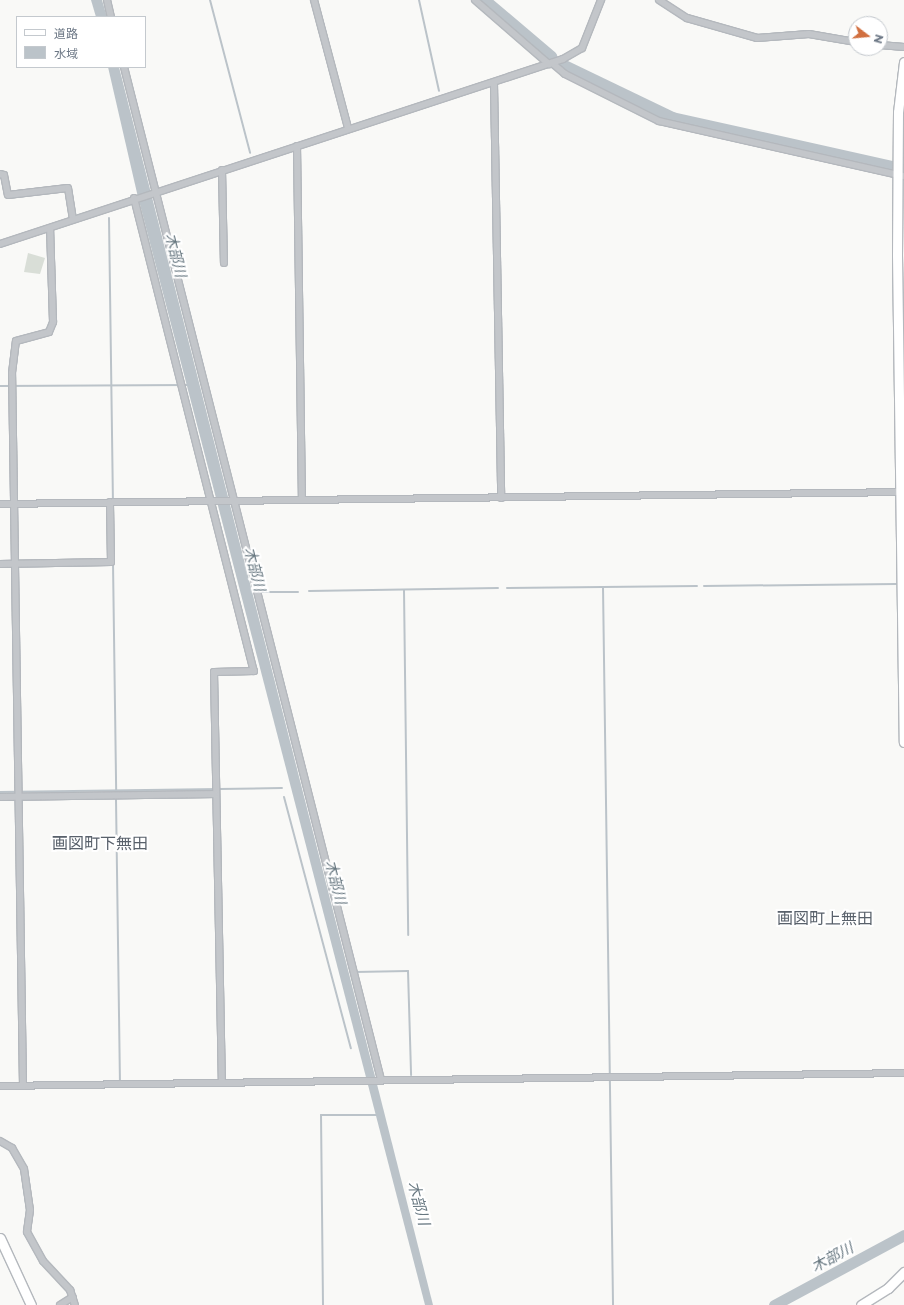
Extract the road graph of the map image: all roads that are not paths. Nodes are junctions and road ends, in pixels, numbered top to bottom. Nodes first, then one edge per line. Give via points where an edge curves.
1 (107, 0) edge
2 (314, 0) edge
3 (475, 0) edge
4 (601, 0) edge
5 (659, 0) edge
6 (111, 16) edge
7 (848, 41) edge
8 (888, 46) edge
9 (904, 47) edge
10 (904, 62) edge
11 (551, 63) junction
12 (124, 68) edge
13 (494, 84) junction
14 (348, 128) junction
15 (297, 146) junction
16 (222, 170) junction
17 (899, 172) edge
18 (0, 174) edge
19 (155, 191) junction
20 (134, 198) junction
21 (73, 218) junction
22 (50, 229) junction
23 (0, 244) edge
24 (224, 263) dead end
25 (901, 340) edge
26 (902, 492) edge
27 (501, 498) junction
28 (302, 499) junction
29 (212, 500) junction
30 (232, 500) junction
31 (110, 502) junction
32 (0, 504) edge
33 (12, 504) junction
34 (0, 564) edge
35 (13, 564) junction
36 (904, 742) edge
37 (215, 794) junction
38 (0, 797) edge
39 (17, 797) junction
40 (904, 1073) edge
41 (379, 1080) junction
42 (222, 1082) junction
43 (0, 1086) edge
44 (23, 1086) junction
45 (0, 1141) edge
46 (0, 1238) edge
47 (904, 1272) edge
48 (73, 1297) junction
49 (31, 1305) edge
50 (60, 1305) edge
51 (75, 1305) edge
52 (861, 1305) edge

1 - 6 street
2 - 14 street
3 - 11 street
4 - 11 street via 582,48
5 - 7 street via 687,18 757,38 809,34
8 - 9 street
10 - 17 main road
11 - 13 street
11 - 17 street via 565,74 659,121
12 - 19 street
13 - 14 street
13 - 27 street
14 - 15 street
15 - 16 street
15 - 28 street
16 - 19 street
16 - 24 street
17 - 25 main road
18 - 21 street via 4,175 8,195 68,188
19 - 20 street
19 - 30 street
20 - 21 street
20 - 29 street
21 - 22 street
22 - 23 street
22 - 33 street via 53,322 49,332 16,341 12,386
25 - 26 main road
26 - 27 street
26 - 36 main road
27 - 28 street
28 - 30 street
29 - 30 street
29 - 31 street
29 - 37 street via 254,670 214,672
30 - 41 street
31 - 33 street
31 - 35 street via 111,562
32 - 33 street
33 - 35 street
34 - 35 street
35 - 39 street
37 - 39 street
37 - 42 street
38 - 39 street
39 - 44 street
40 - 41 street
41 - 42 street
42 - 44 street
43 - 44 street
45 - 48 street via 12,1148 24,1169 30,1210 27,1232 43,1261
46 - 49 main road
47 - 52 main road
48 - 50 street
48 - 51 street

